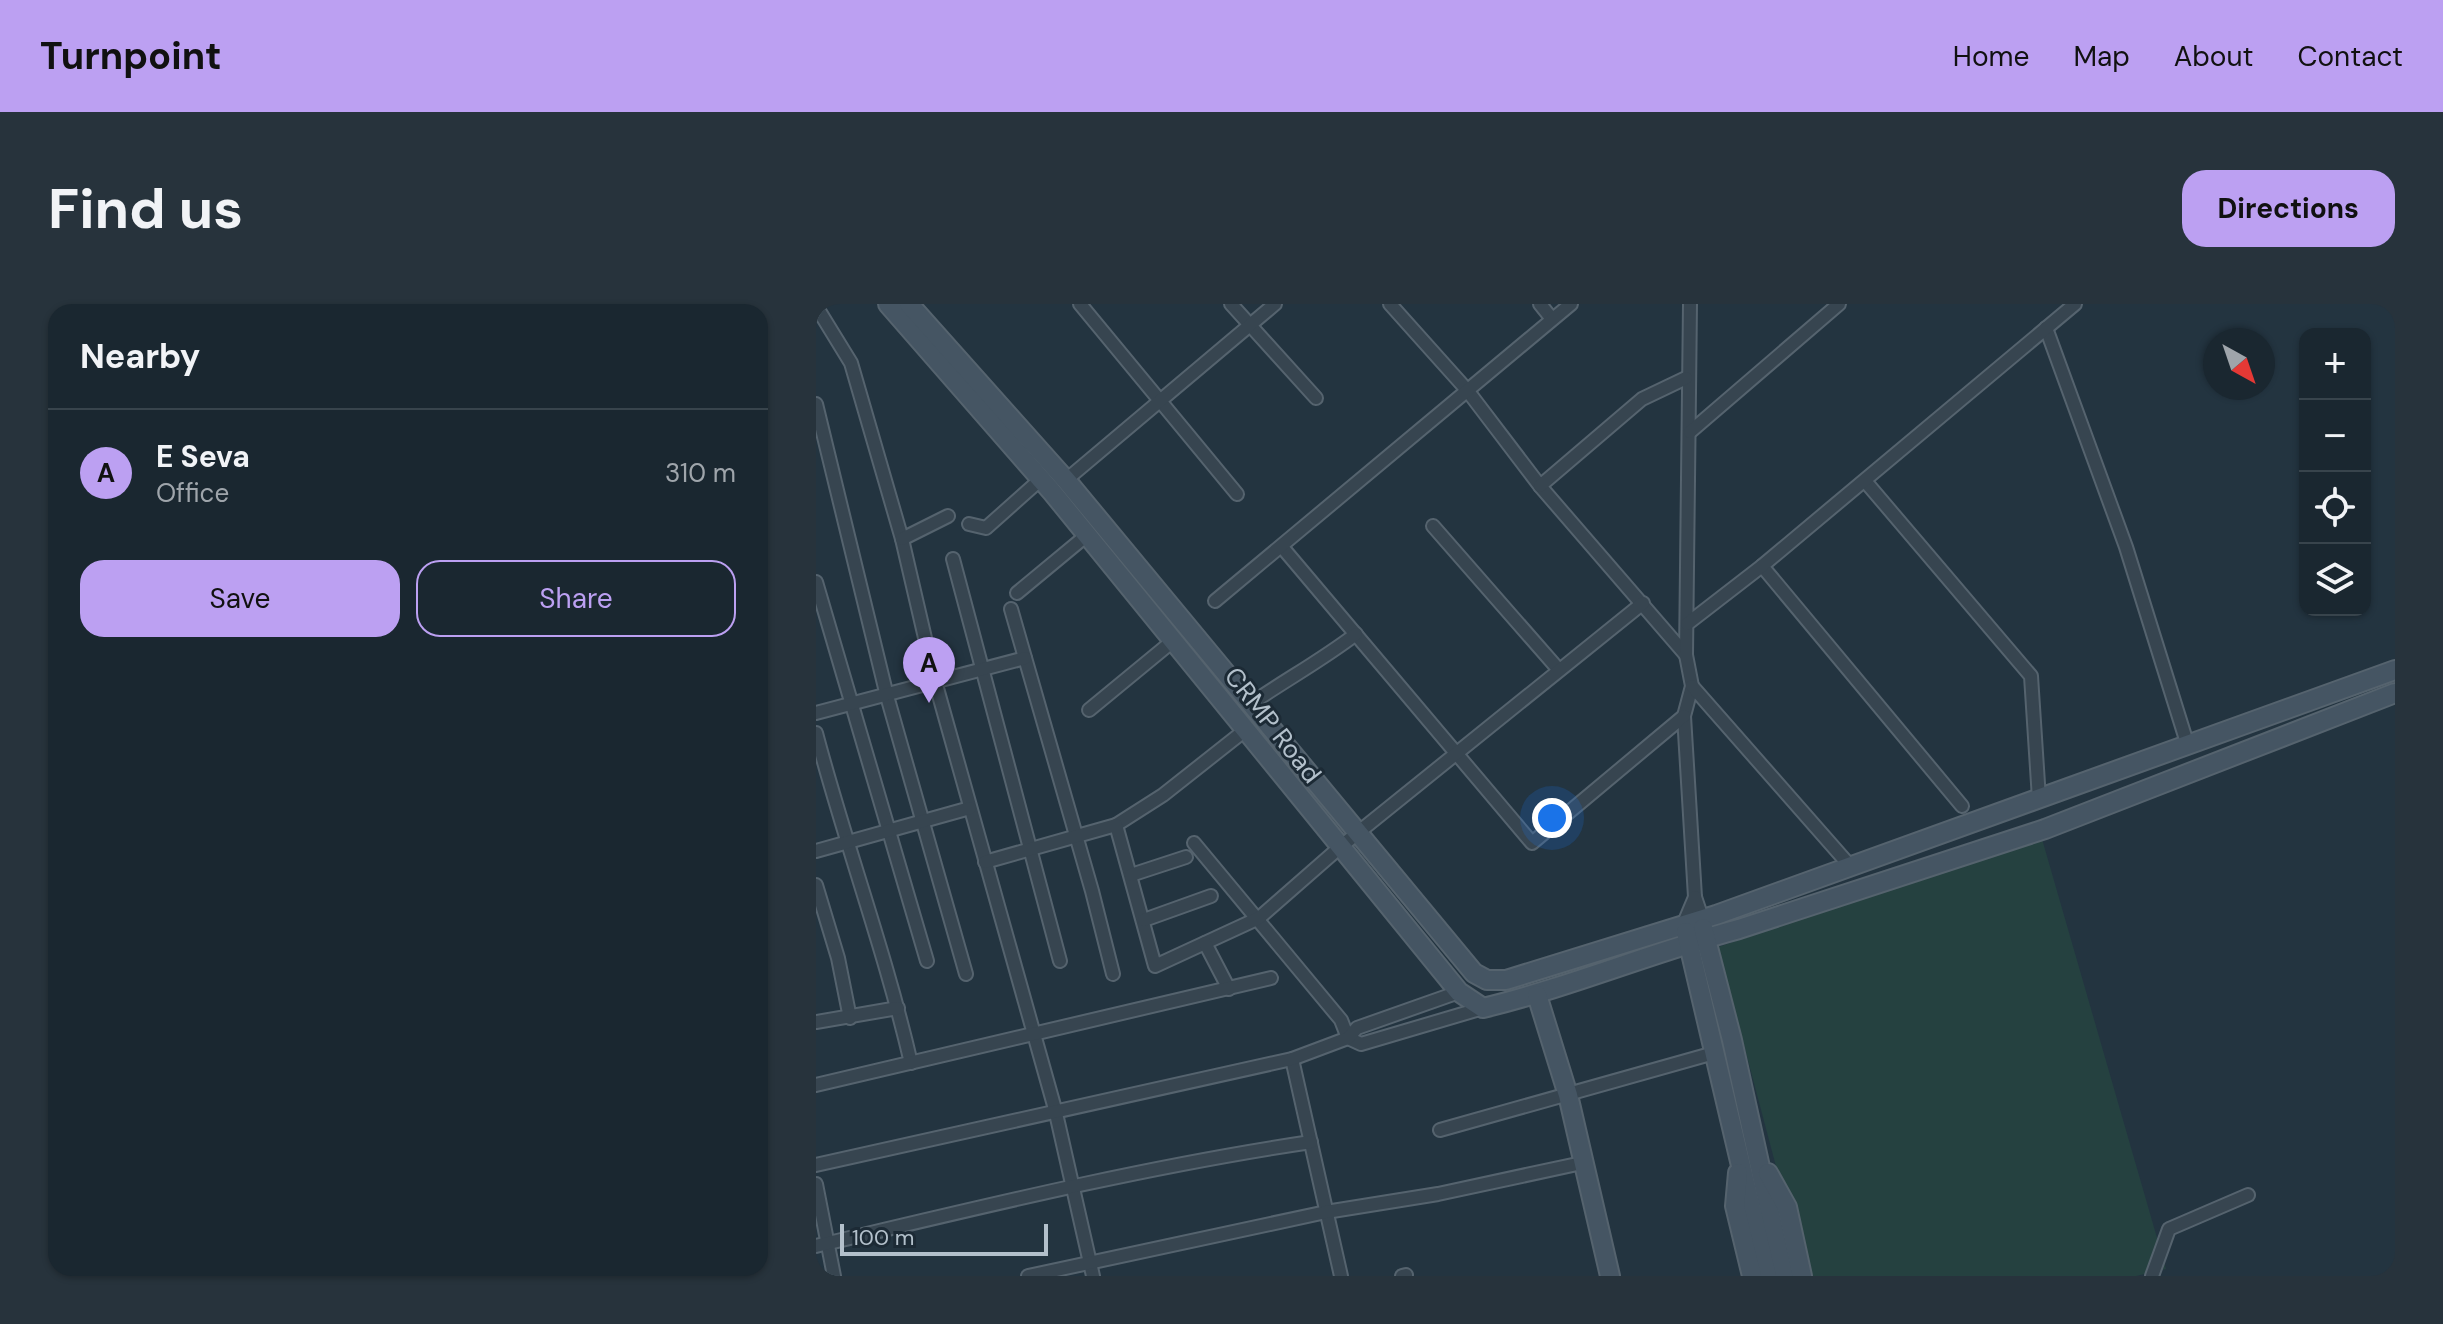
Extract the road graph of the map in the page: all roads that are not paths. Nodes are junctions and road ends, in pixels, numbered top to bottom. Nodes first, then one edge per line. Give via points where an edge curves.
1 (888, 304) edge
2 (909, 304) edge
3 (1080, 304) edge
4 (1231, 304) edge
5 (1275, 304) edge
6 (1390, 304) edge
7 (1540, 304) edge
8 (1571, 304) edge
9 (1690, 304) edge
10 (1839, 304) edge
11 (2050, 304) edge
12 (2075, 304) edge
13 (816, 306) edge
14 (2059, 315) junction
15 (1552, 319) junction
16 (1249, 325) junction
17 (2046, 328) junction
18 (1686, 378) junction
19 (1467, 390) junction
20 (1316, 398) dead end
21 (1159, 399) junction
22 (816, 404) edge
23 (1690, 432) junction
24 (1041, 479) junction
25 (1066, 480) junction
26 (1865, 481) junction
27 (1540, 486) junction
28 (1237, 494) dead end
29 (948, 516) dead end
30 (969, 524) dead end
31 (1433, 526) dead end
32 (1087, 535) junction
33 (902, 539) junction
34 (1282, 547) junction
35 (953, 559) dead end
36 (1762, 566) junction
37 (816, 582) edge
38 (1017, 593) dead end
39 (1215, 601) dead end
40 (1643, 603) junction
41 (1011, 609) dead end
42 (1687, 624) junction
43 (1356, 634) junction
44 (1174, 640) junction
45 (1686, 655) junction
46 (1025, 658) junction
47 (981, 670) junction
48 (1559, 670) junction
49 (2395, 670) edge
50 (935, 681) junction
51 (1692, 686) junction
52 (2395, 693) edge
53 (887, 696) junction
54 (852, 703) junction
55 (1252, 703) junction
56 (1089, 710) dead end
57 (816, 713) edge
58 (1684, 716) junction
59 (1244, 731) junction
60 (816, 733) edge
61 (2188, 746) junction
62 (1457, 754) junction
63 (2039, 799) junction
64 (1962, 806) dead end
65 (970, 808) junction
66 (924, 821) junction
67 (1116, 825) junction
68 (887, 830) junction
69 (1360, 832) junction
70 (1076, 836) junction
71 (1194, 843) dead end
72 (845, 844) junction
73 (1032, 847) junction
74 (1339, 848) junction
75 (816, 851) edge
76 (1186, 857) dead end
77 (985, 862) junction
78 (1851, 867) junction
79 (1131, 875) junction
80 (816, 885) edge
81 (1211, 896) dead end
82 (1695, 897) junction
83 (1259, 918) junction
84 (1144, 920) junction
85 (1694, 930) junction
86 (1205, 943) junction
87 (927, 961) dead end
88 (1060, 961) dead end
89 (966, 974) dead end
90 (1113, 974) dead end
91 (1271, 978) dead end
92 (1229, 989) junction
93 (1459, 992) junction
94 (1537, 995) junction
95 (898, 1008) junction
96 (1483, 1008) junction
97 (850, 1018) junction
98 (816, 1022) edge
99 (1034, 1032) junction
100 (1348, 1038) junction
101 (1714, 1053) junction
102 (1292, 1059) junction
103 (911, 1063) junction
104 (816, 1085) edge
105 (1568, 1095) junction
106 (1055, 1109) junction
107 (1440, 1130) dead end
108 (1311, 1142) junction
109 (1748, 1155) junction
110 (1582, 1163) junction
111 (816, 1165) edge
112 (1754, 1178) junction
113 (816, 1184) edge
114 (1071, 1184) junction
115 (2248, 1195) dead end
116 (1326, 1212) junction
117 (822, 1245) edge
118 (1091, 1269) edge
119 (834, 1276) edge
120 (1028, 1276) edge
121 (1341, 1276) edge
122 (1610, 1276) edge
123 (1752, 1276) edge
124 (1767, 1276) edge
125 (1784, 1276) edge
126 (1802, 1276) edge
127 (2152, 1276) edge

1 - 24 main road, CRMP Road
2 - 25 main road, CRMP Road
3 - 21 street
4 - 16 street
5 - 16 street
6 - 19 street
7 - 15 street
8 - 15 street
9 - 18 street
10 - 23 street
11 - 14 street
12 - 14 street
13 - 33 street via 851,363
14 - 17 street
15 - 19 street
16 - 20 street
16 - 21 street
17 - 26 street
17 - 61 street via 2126,547
18 - 23 street
18 - 27 street via 1642,399
19 - 27 street
19 - 34 street
21 - 25 street
21 - 28 street
22 - 53 street
23 - 42 street
24 - 30 street via 986,528
24 - 32 main road, CRMP Road
25 - 55 main road, CRMP Road
26 - 36 street
26 - 63 street via 2031,676
27 - 40 street
29 - 33 street
31 - 48 street
32 - 38 street
32 - 44 main road, CRMP Road
33 - 50 street
34 - 39 street
34 - 43 street
35 - 47 street
36 - 42 street
36 - 64 street
37 - 54 street
40 - 45 street
40 - 48 street
41 - 46 street
42 - 45 street
43 - 55 street
43 - 62 street
44 - 56 street
44 - 59 main road, CRMP Road
45 - 51 street
46 - 47 street
46 - 70 street
47 - 50 street
47 - 73 street
48 - 62 street
49 - 61 main road
50 - 53 street
50 - 65 street
51 - 58 street
51 - 78 street
52 - 85 main road via 2045,829
53 - 54 street
53 - 66 street
54 - 57 street
54 - 68 street
55 - 69 main road, CRMP Road
58 - 62 street via 1532,843
58 - 82 street
59 - 67 street
59 - 74 main road, CRMP Road
60 - 72 street
61 - 63 main road
62 - 69 street
63 - 78 main road
65 - 66 street
65 - 77 street
66 - 68 street
66 - 89 street
67 - 70 street
67 - 79 street
68 - 72 street
68 - 87 street
69 - 74 street
69 - 85 main road, CRMP Road via 1474,973 1487,980 1506,980
70 - 73 street
70 - 90 street
71 - 83 street
72 - 75 street
72 - 95 street
73 - 77 street
73 - 88 street
74 - 83 street
74 - 93 main road, CRMP Road
76 - 79 street
77 - 99 street
78 - 85 main road
79 - 84 street
80 - 97 street
81 - 84 street
82 - 85 street
82 - 85 street
83 - 86 street
83 - 100 street via 1341,1020
84 - 86 street via 1155,966
85 - 94 main road
85 - 101 main road
85 - 109 main road
86 - 92 street
91 - 92 street
92 - 99 street
93 - 96 main road, CRMP Road
93 - 100 street via 1357,1028
94 - 96 main road
94 - 105 main road
95 - 97 street
95 - 103 street
96 - 100 street via 1361,1044
97 - 98 street
99 - 103 street
99 - 106 street
100 - 102 street
101 - 105 street
101 - 109 main road
102 - 106 street
102 - 108 street
103 - 104 street
105 - 107 street
105 - 110 main road
106 - 111 street
106 - 114 street
108 - 114 street
108 - 116 street
109 - 112 main road
109 - 123 main road via 1735,1206
109 - 126 main road via 1787,1207
110 - 116 street
110 - 122 main road
112 - 124 main road
112 - 125 main road
113 - 117 street
114 - 117 street
114 - 118 street
115 - 127 street via 2169,1229
116 - 118 street
116 - 121 street
117 - 119 street
118 - 120 street

